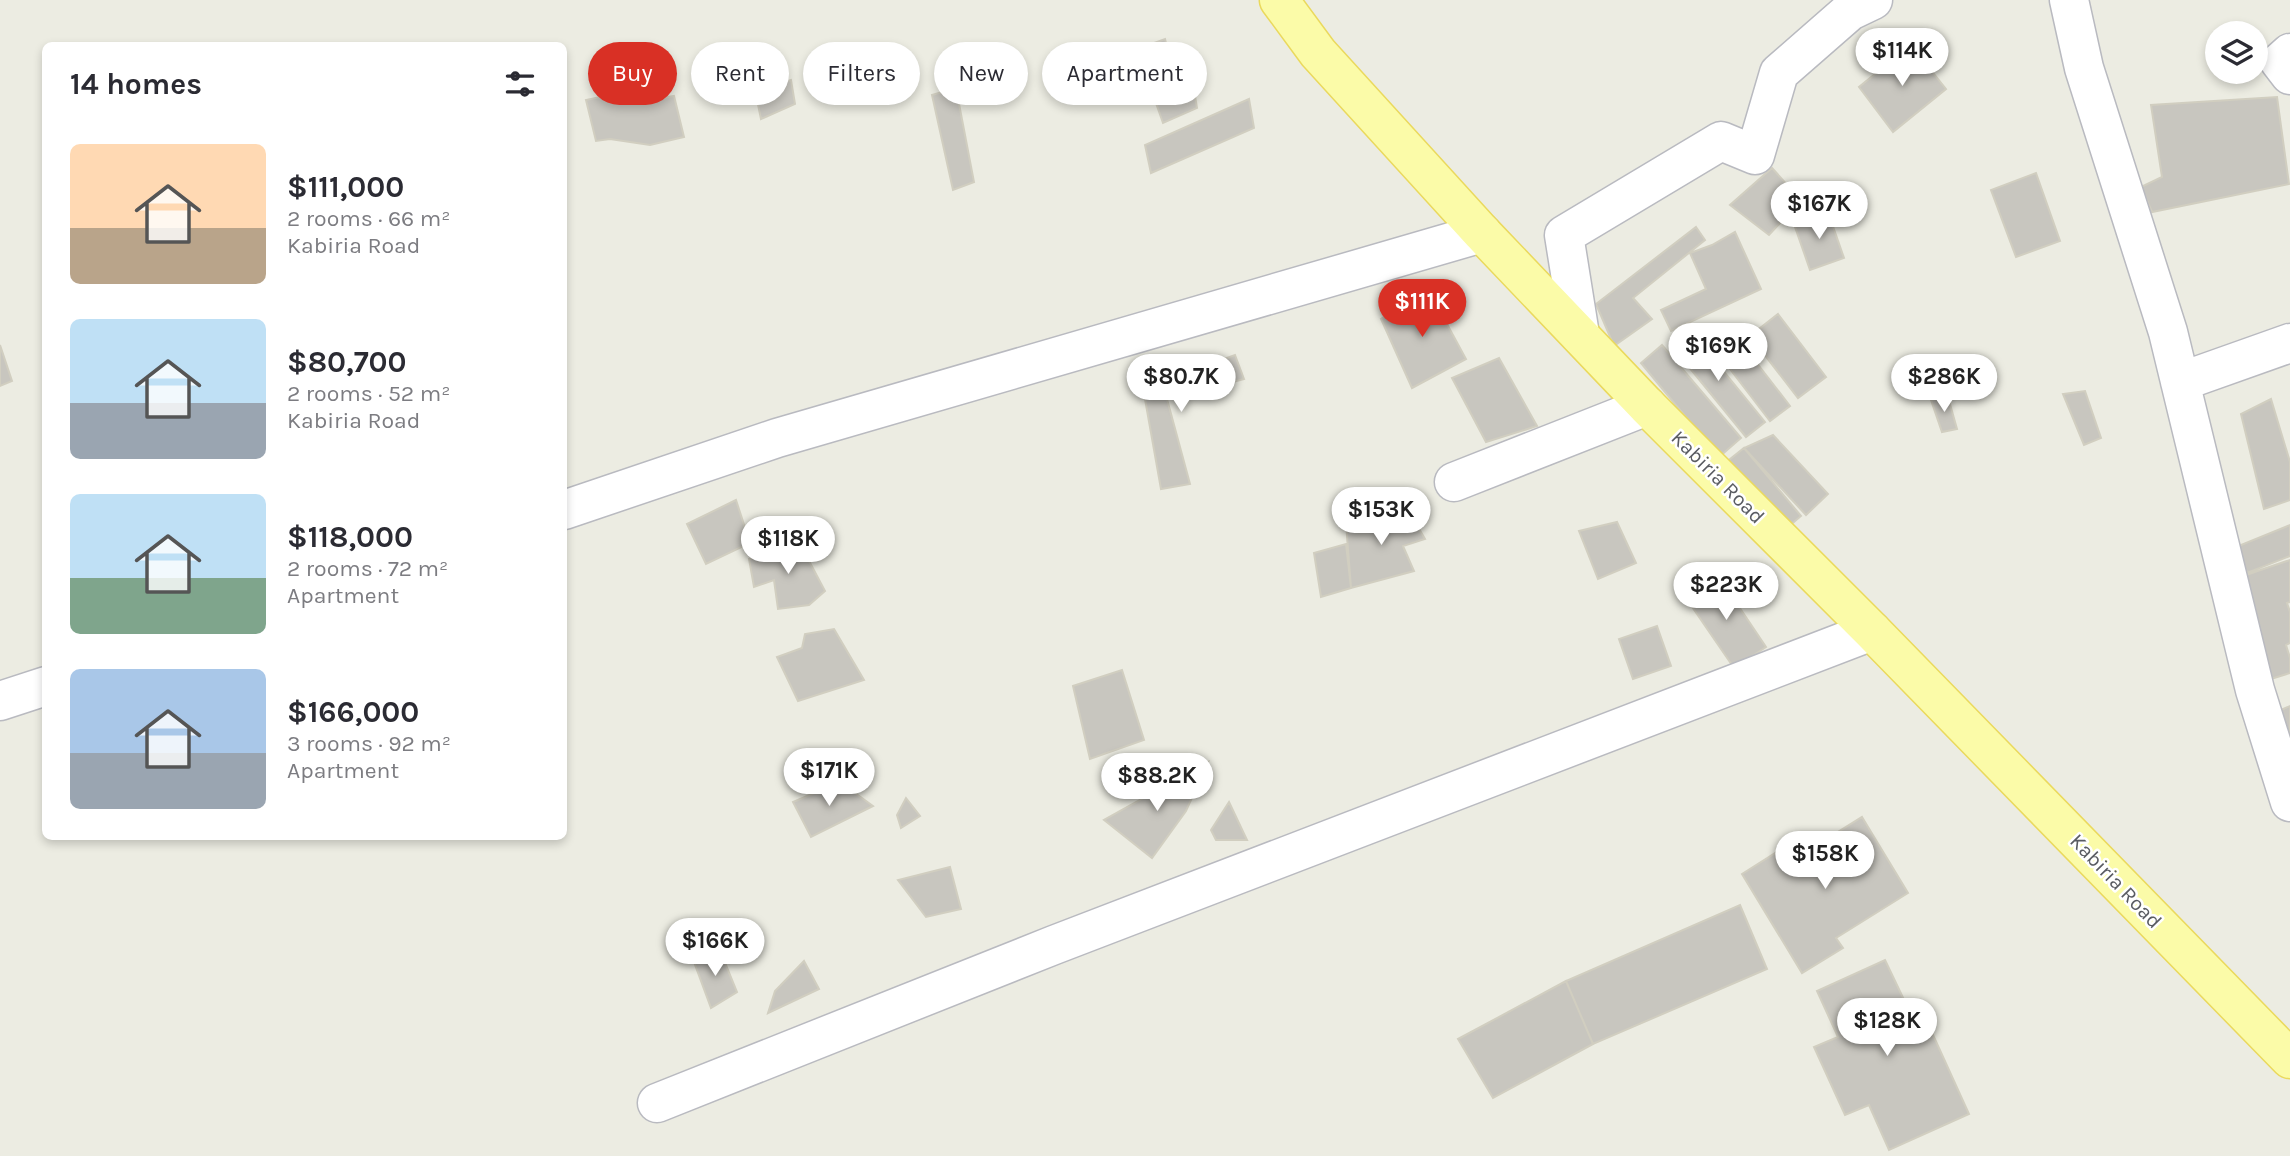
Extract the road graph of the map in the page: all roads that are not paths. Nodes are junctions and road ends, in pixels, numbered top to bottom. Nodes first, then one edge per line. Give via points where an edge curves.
1 (1279, 0) edge
2 (1873, 0) edge
3 (2069, 0) edge
4 (2290, 53) edge
5 (2290, 75) edge
6 (1482, 233) junction
7 (1580, 335) junction
8 (2290, 343) edge
9 (2180, 382) junction
10 (1647, 406) junction
11 (1454, 482) dead end
12 (567, 509) edge
13 (1872, 631) junction
14 (42, 686) edge
15 (0, 701) edge
16 (2290, 802) edge
17 (2290, 1059) edge
18 (657, 1103) dead end

1 - 6 main road, Kabiria Road via 1318,53
2 - 7 street via 1850,11 1779,73 1755,155 1721,141 1564,235
3 - 9 street via 2084,68
4 - 5 street via 2280,62
6 - 7 main road, Kabiria Road
6 - 12 street via 778,438
7 - 10 main road, Kabiria Road
8 - 9 street
9 - 16 street via 2255,690
10 - 11 street
10 - 13 main road, Kabiria Road
13 - 17 main road, Kabiria Road
13 - 18 street
14 - 15 street

